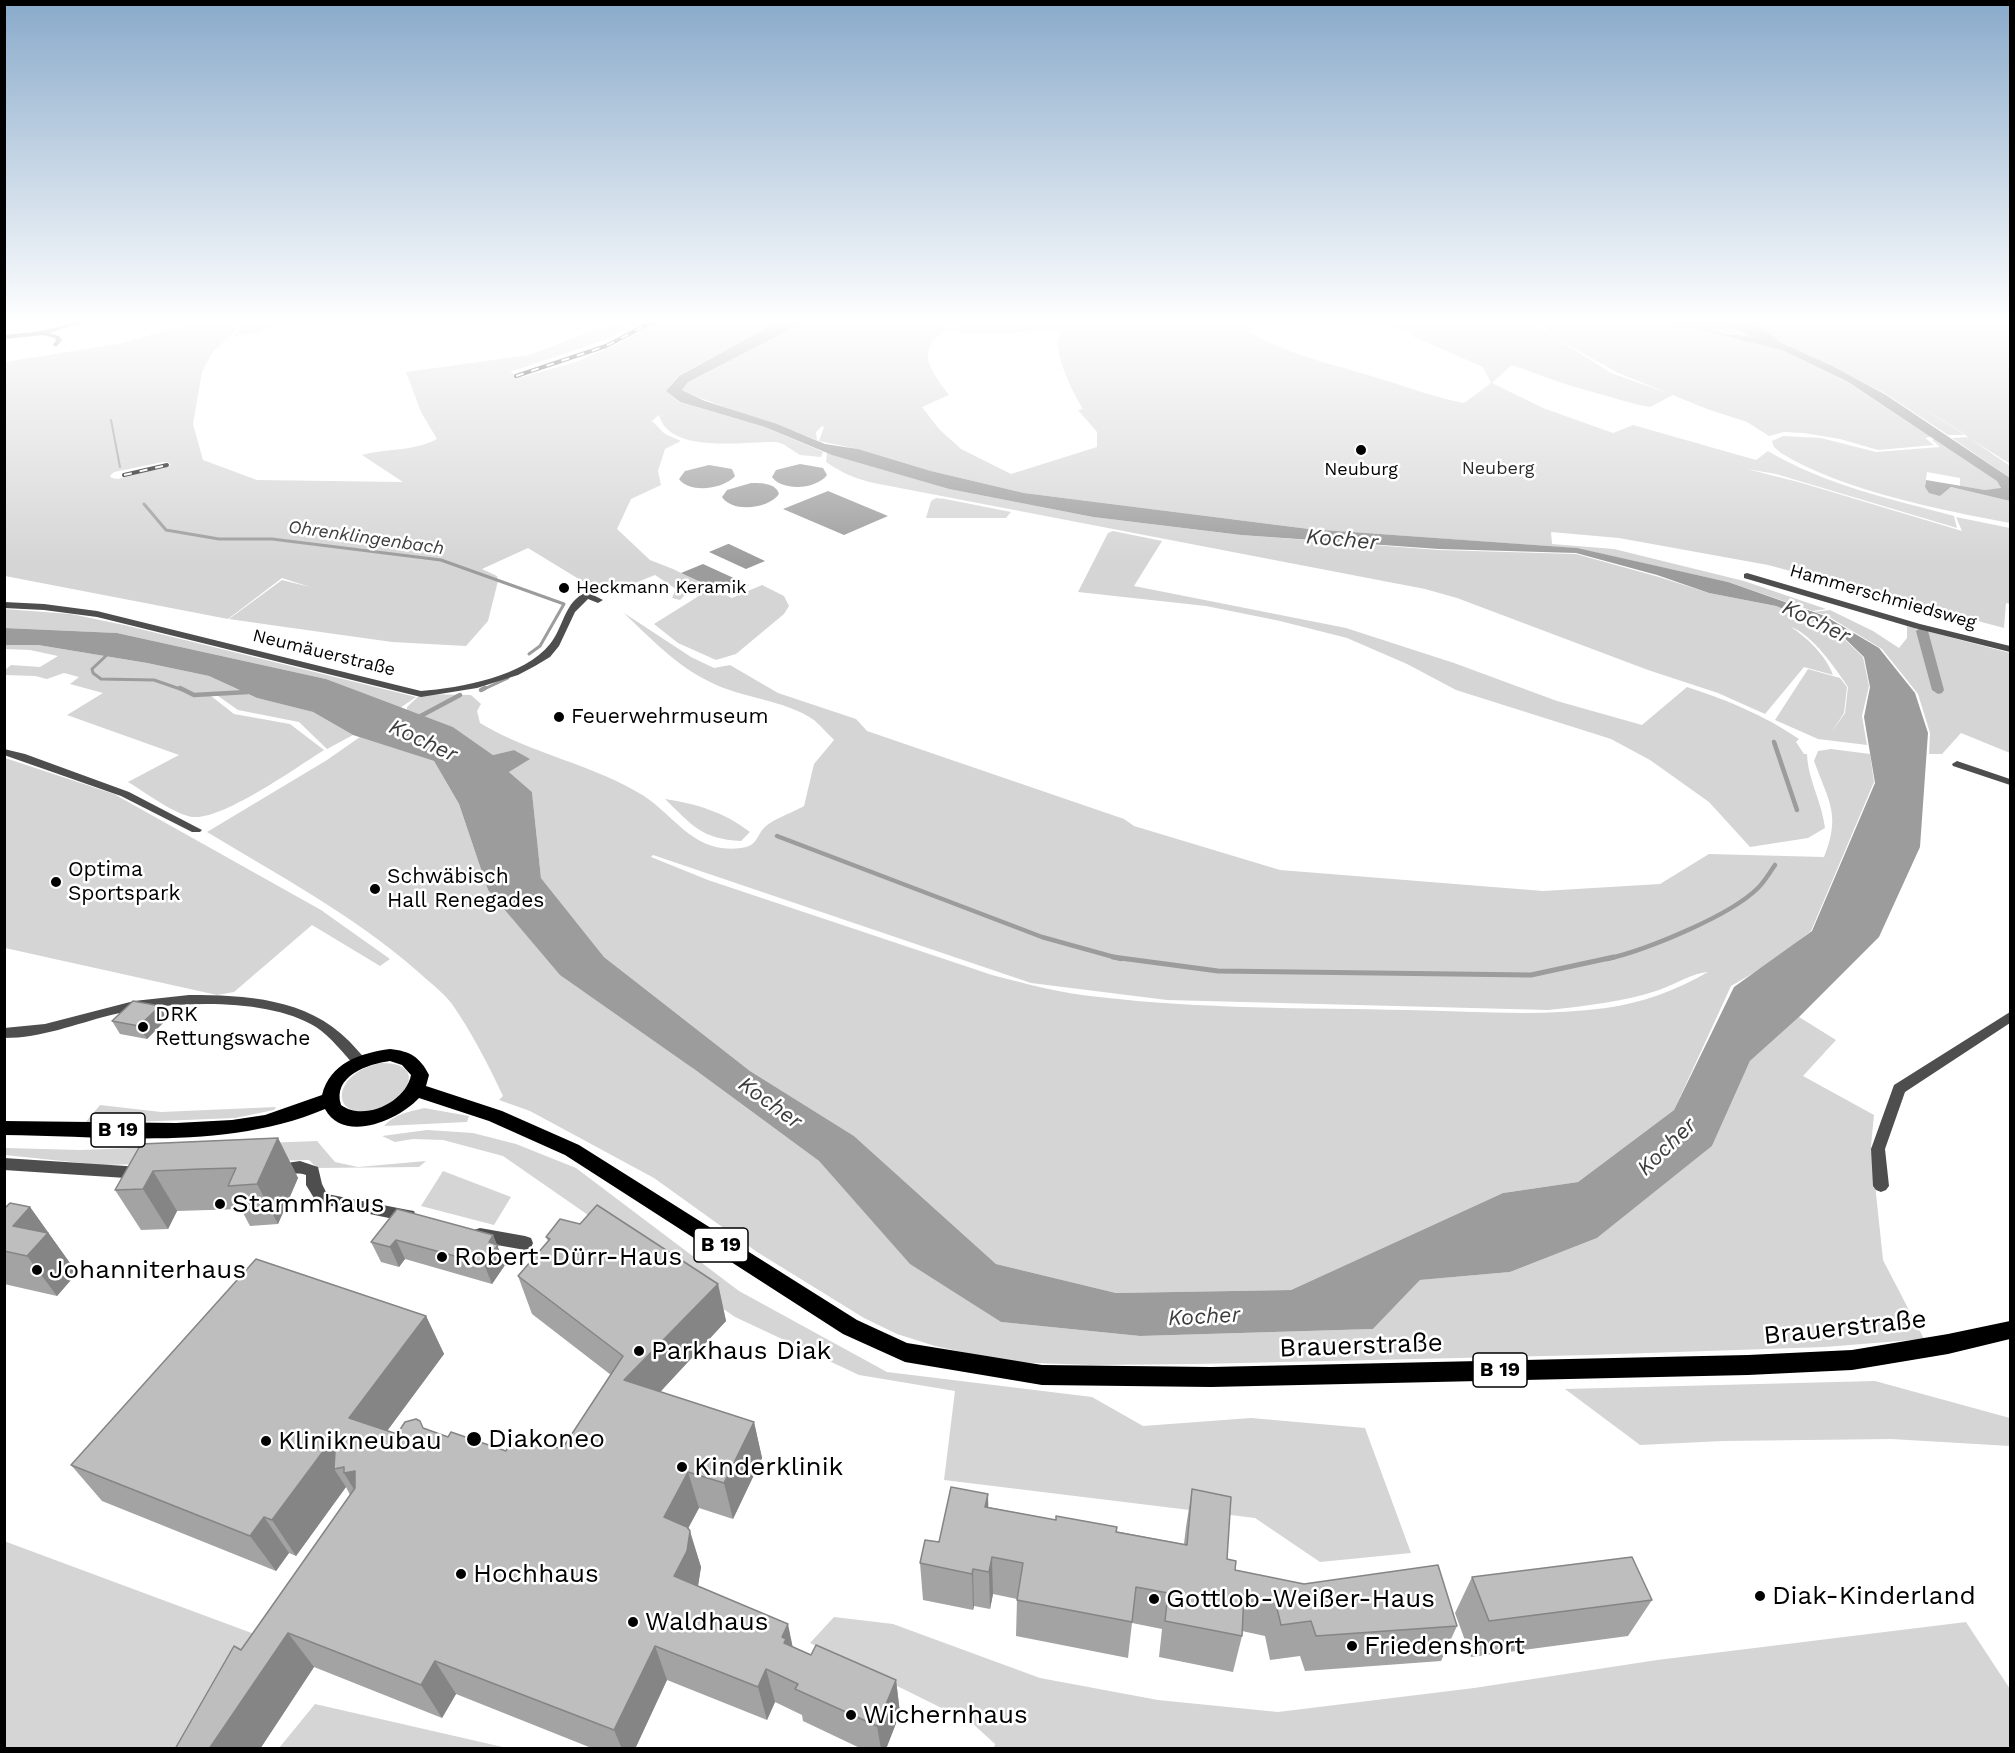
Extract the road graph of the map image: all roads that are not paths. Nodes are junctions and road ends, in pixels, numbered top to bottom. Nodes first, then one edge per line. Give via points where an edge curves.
1 (1747, 576) dead end
2 (598, 600) dead end
3 (4, 605) edge
4 (2010, 650) edge
5 (4, 752) edge
6 (1956, 764) dead end
7 (2010, 782) edge
8 (196, 830) dead end
9 (2010, 1017) edge
10 (4, 1033) edge
11 (360, 1062) junction
12 (416, 1090) junction
13 (330, 1100) junction
14 (4, 1128) edge
15 (4, 1164) edge
16 (261, 1170) edge
17 (161, 1174) edge
18 (1881, 1186) dead end
19 (421, 1220) edge
20 (465, 1231) edge
21 (525, 1244) dead end
22 (2010, 1329) edge

1 - 4 street, Hammerschmiedsweg
2 - 3 street, Neumäuerstraße via 587,595 574,604 556,645 538,659 469,688 421,694 97,614
5 - 8 street via 124,794
6 - 7 street
9 - 18 street via 1899,1089 1878,1149
10 - 11 street via 64,1024 113,1009 155,1002 246,1002 291,1011 320,1023
11 - 12 main road via 390,1055 414,1062 420,1075
11 - 13 main road via 340,1076 332,1087
12 - 13 main road via 392,1111 364,1119 336,1111
12 - 22 main road, Brauerstraße / B 19 via 484,1110 572,1150 850,1327 905,1352 964,1364 1042,1375 1160,1378 1748,1365 1852,1360
13 - 14 main road, B 19 via 265,1122 232,1127
15 - 17 street
16 - 19 street via 307,1169 313,1171 314,1185 322,1199
20 - 21 street

